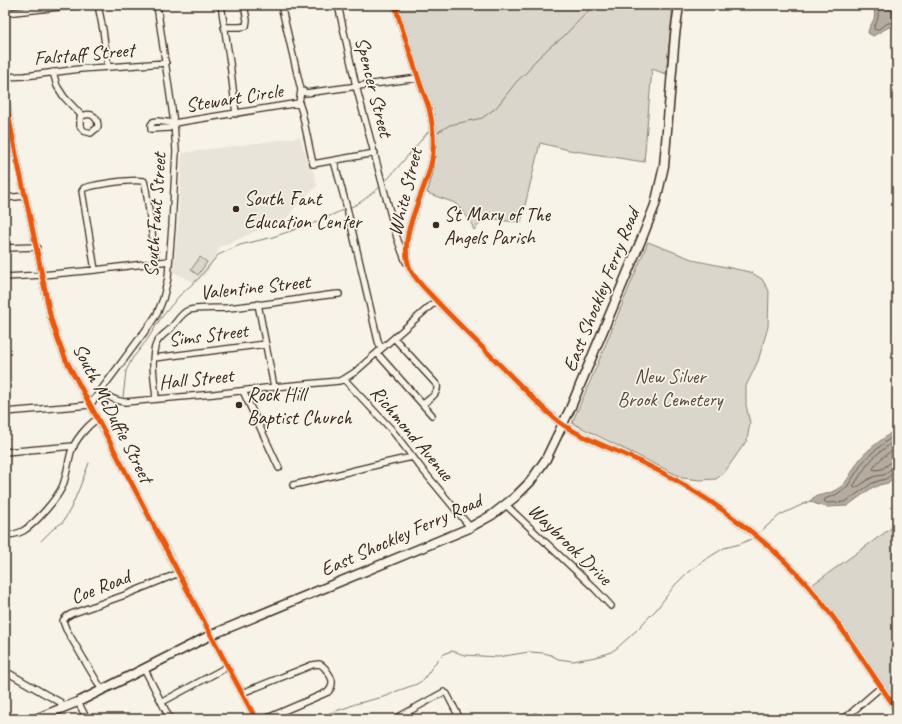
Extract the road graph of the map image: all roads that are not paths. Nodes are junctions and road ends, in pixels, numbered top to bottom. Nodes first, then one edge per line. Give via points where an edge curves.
1 (78, 5) edge
2 (98, 5) edge
3 (157, 5) edge
4 (221, 5) edge
5 (244, 5) edge
6 (282, 5) edge
7 (338, 5) edge
8 (395, 5) edge
9 (679, 5) edge
10 (38, 7) edge
11 (5, 13) edge
12 (224, 28) junction
13 (166, 63) junction
14 (108, 67) junction
15 (53, 72) junction
16 (5, 77) edge
17 (418, 78) junction
18 (356, 86) junction
19 (301, 90) junction
20 (5, 98) edge
21 (299, 103) junction
22 (236, 114) junction
23 (82, 116) dead end
24 (174, 124) junction
25 (375, 153) junction
26 (334, 161) junction
27 (25, 196) junction
28 (5, 198) edge
29 (37, 247) junction
30 (5, 248) edge
31 (169, 261) junction
32 (156, 262) junction
33 (409, 267) junction
34 (95, 270) junction
35 (42, 275) junction
36 (5, 277) edge
37 (339, 294) dead end
38 (436, 301) junction
39 (258, 304) junction
40 (394, 338) junction
41 (266, 344) junction
42 (379, 351) junction
43 (154, 358) junction
44 (344, 380) junction
45 (274, 386) junction
46 (101, 391) junction
47 (243, 391) junction
48 (156, 399) junction
49 (423, 404) junction
50 (90, 405) junction
51 (5, 412) edge
52 (432, 415) dead end
53 (97, 418) junction
54 (563, 425) junction
55 (74, 446) junction
56 (5, 452) edge
57 (413, 457) junction
58 (279, 468) dead end
59 (293, 485) dead end
60 (506, 504) junction
61 (470, 527) junction
62 (5, 535) edge
63 (179, 573) junction
64 (611, 606) dead end
65 (211, 635) junction
66 (227, 667) junction
67 (144, 668) junction
68 (5, 671) edge
69 (881, 687) junction
70 (102, 690) junction
71 (242, 693) junction
72 (78, 702) junction
73 (162, 702) junction
74 (66, 707) junction
75 (897, 710) edge
76 (35, 719) edge
77 (87, 719) edge
78 (170, 719) edge
79 (256, 719) edge
80 (265, 719) edge
81 (395, 719) edge
82 (460, 719) edge
83 (844, 719) edge

1 - 10 street
2 - 14 street
3 - 13 street, South Fant Street
4 - 12 street
5 - 12 street via 246,26
6 - 19 street
7 - 18 street, Spencer Street
8 - 17 street, White Street
9 - 54 highway, East Shockley Ferry Road via 664,160 657,198
10 - 11 street
12 - 22 street
13 - 14 street, Falstaff Street
13 - 24 street, South Fant Street
14 - 15 street, Falstaff Street
15 - 16 street, Falstaff Street
15 - 23 street via 64,97
17 - 18 street
17 - 33 street, White Street via 429,108 434,141 430,172 414,213 408,237
18 - 19 street via 306,93
18 - 25 street, Spencer Street
19 - 21 street
20 - 27 street, South McDuffie Street
21 - 22 street, Stewart Circle
21 - 26 street via 313,164
22 - 24 street, Stewart Circle
24 - 31 street, South Fant Street via 176,151
25 - 26 street
25 - 33 street, Spencer Street via 401,251
26 - 42 street
27 - 28 street
27 - 29 street, South McDuffie Street
29 - 30 street
29 - 35 street, South McDuffie Street
31 - 32 street
31 - 46 street, South Fant Street via 166,289 157,314
32 - 34 street
32 - 34 street via 144,181 112,183 84,188 82,191
33 - 38 street, White Street
34 - 35 street
35 - 36 street
35 - 50 street, South McDuffie Street via 58,340
37 - 39 street, Valentine Street
38 - 40 street
38 - 54 street, White Street
39 - 41 street
39 - 43 street, Valentine Street via 187,311 157,342
40 - 42 street
40 - 49 street via 437,385 436,393
41 - 43 street, Sims Street
41 - 45 street
42 - 44 street
42 - 49 street
43 - 48 street, Valentine Street
44 - 45 street, Hall Street
44 - 57 street, Richmond Avenue via 391,429
45 - 47 street, Hall Street
46 - 48 street, Hall Street via 119,402
46 - 50 street, South Fant Street
47 - 48 street, Hall Street
47 - 58 street
49 - 52 street
50 - 51 street
50 - 53 street, South McDuffie Street
53 - 55 street
53 - 63 street, South McDuffie Street
54 - 60 highway, East Shockley Ferry Road via 537,472
54 - 69 street, White Street via 674,479 756,535 809,587 847,636
55 - 56 street
55 - 62 street via 64,484 53,502 26,529
57 - 59 street
57 - 61 street, Richmond Avenue
60 - 61 highway, East Shockley Ferry Road
60 - 64 street, Waybrook Drive
61 - 65 highway, East Shockley Ferry Road
63 - 65 street, South McDuffie Street
63 - 70 street, Coe Road via 71,614 63,621
65 - 66 street, South McDuffie Street
65 - 67 highway, East Shockley Ferry Road
66 - 71 street, South McDuffie Street
66 - 73 street
67 - 70 highway, East Shockley Ferry Road
67 - 73 street
68 - 74 street
69 - 75 street, White Street
69 - 83 street
70 - 72 highway, East Shockley Ferry Road
71 - 79 street, South McDuffie Street
71 - 80 street via 312,665 319,664 328,672 332,680 328,692
72 - 74 highway, East Shockley Ferry Road
72 - 77 street
73 - 78 street
74 - 76 highway, East Shockley Ferry Road
81 - 82 street via 444,692

